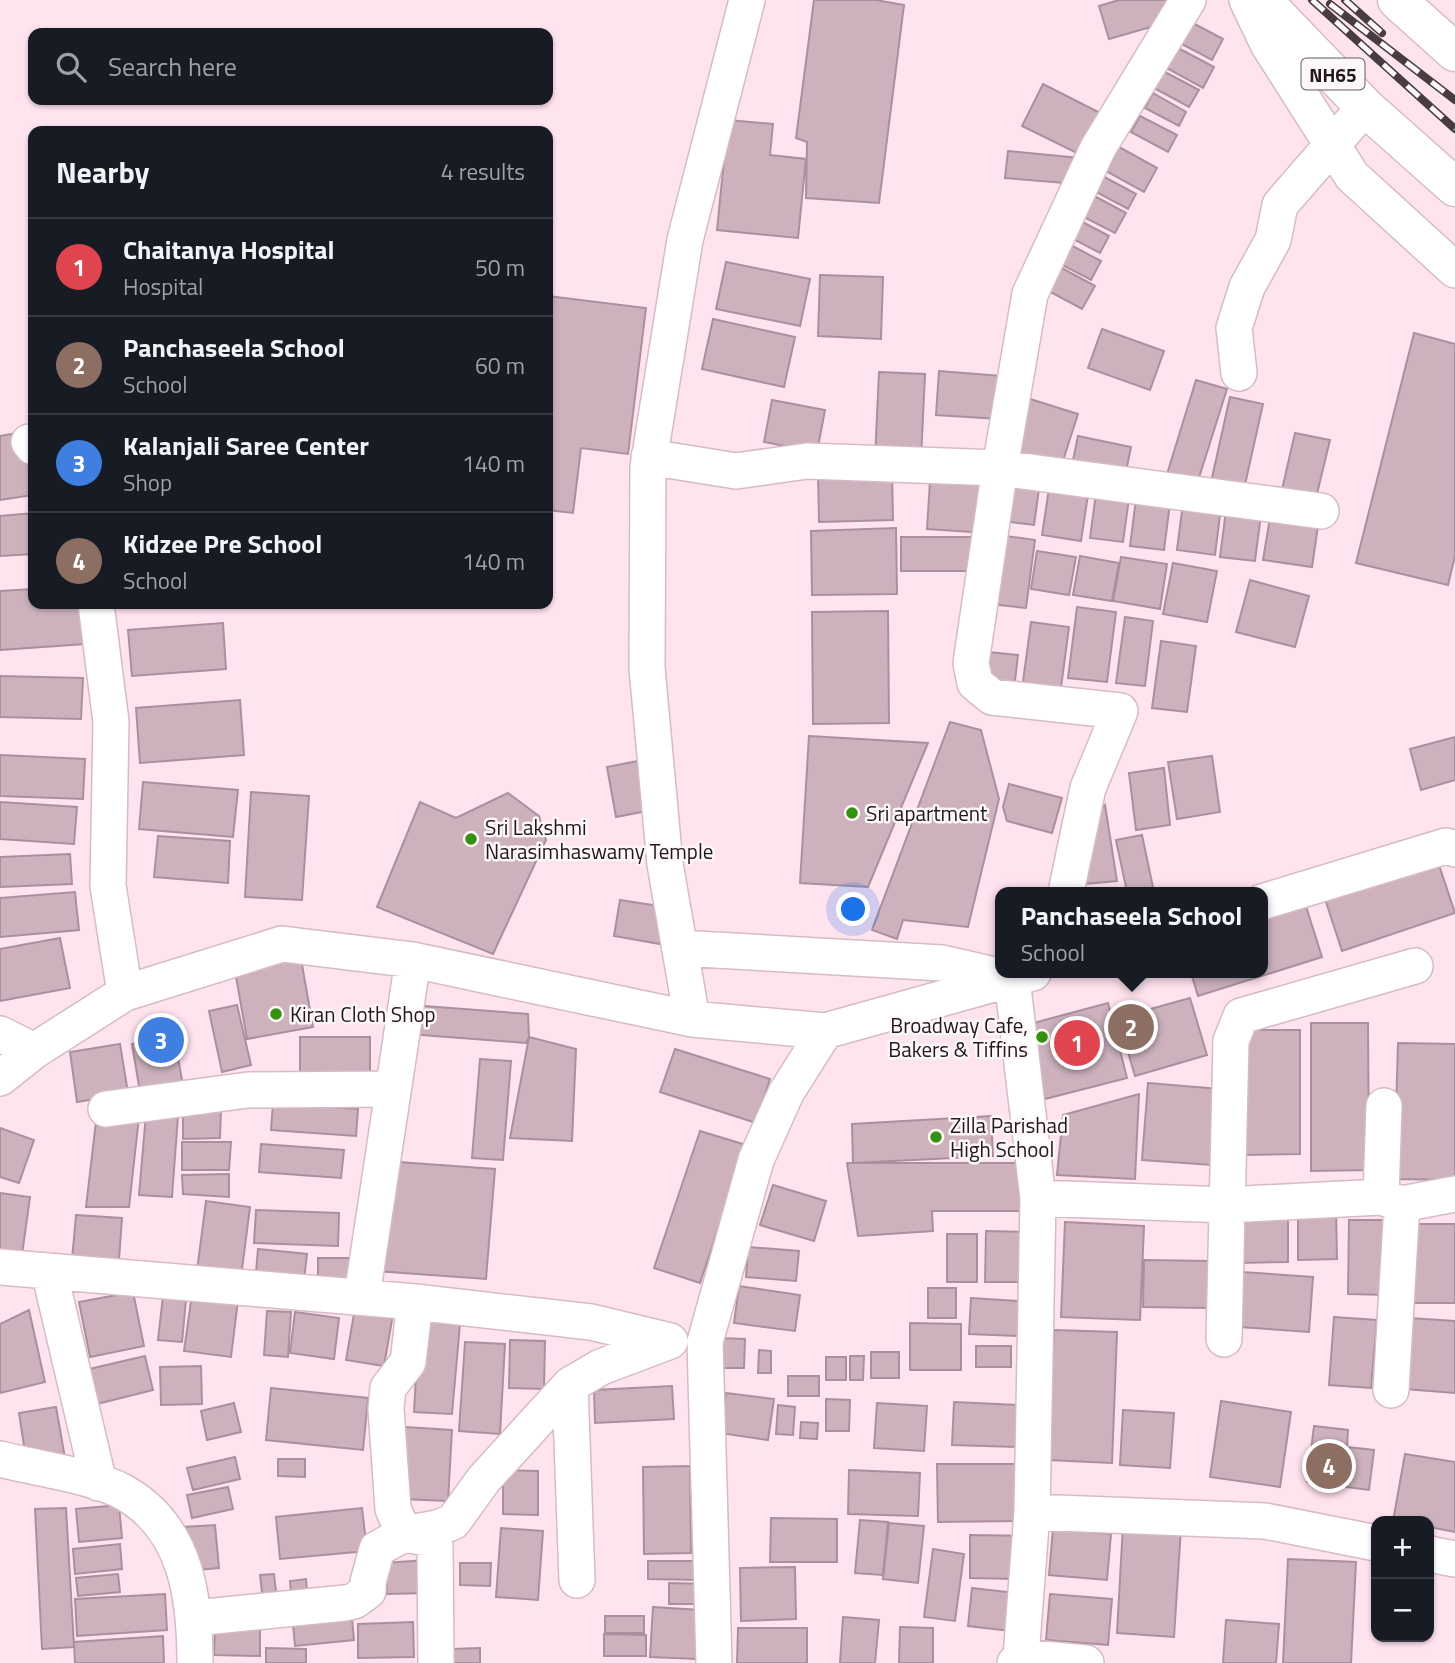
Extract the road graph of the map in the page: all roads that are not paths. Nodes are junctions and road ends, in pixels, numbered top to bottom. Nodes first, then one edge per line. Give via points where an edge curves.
1 (747, 0) edge
2 (1188, 0) edge
3 (1248, 0) edge
4 (1262, 0) edge
5 (1409, 4) edge
6 (1455, 52) edge
7 (1366, 107) junction
8 (1332, 148) junction
9 (1455, 187) edge
10 (1455, 270) edge
11 (1239, 373) dead end
12 (649, 457) junction
13 (1000, 468) junction
14 (1321, 511) dead end
15 (97, 609) edge
16 (1452, 843) edge
17 (1067, 887) edge
18 (1268, 900) edge
19 (680, 948) junction
20 (413, 960) junction
21 (1415, 966) dead end
22 (995, 972) edge
23 (1016, 978) edge
24 (1023, 978) edge
25 (125, 993) junction
26 (692, 1019) junction
27 (825, 1031) junction
28 (0, 1034) edge
29 (34, 1051) junction
30 (0, 1078) edge
31 (393, 1089) junction
32 (1384, 1105) dead end
33 (106, 1109) dead end
34 (1455, 1195) edge
35 (1038, 1198) junction
36 (1392, 1200) junction
37 (1226, 1205) junction
38 (0, 1267) edge
39 (49, 1271) junction
40 (362, 1296) junction
41 (415, 1302) junction
42 (1224, 1339) dead end
43 (666, 1340) junction
44 (705, 1342) junction
45 (570, 1385) junction
46 (1391, 1390) dead end
47 (0, 1460) edge
48 (99, 1483) junction
49 (1032, 1512) junction
50 (404, 1534) junction
51 (1371, 1542) edge
52 (1434, 1555) edge
53 (1455, 1559) edge
54 (577, 1580) dead end
55 (195, 1618) junction
56 (1018, 1660) edge
57 (195, 1663) edge
58 (436, 1663) edge
59 (715, 1663) edge
60 (1086, 1663) edge

1 - 12 street via 685,240
2 - 13 street via 1098,148 1030,294
3 - 8 street via 1268,44
4 - 7 highway, NH65
5 - 6 highway
7 - 8 street
7 - 9 highway, NH65
8 - 10 street via 1352,176
8 - 11 street via 1280,205 1273,240 1247,287 1234,328
12 - 13 street via 736,471 807,461
12 - 19 street via 647,668 665,863
13 - 14 street
13 - 17 street via 971,663 975,683 992,697 1120,710 1088,788
15 - 25 street via 111,722 108,886
16 - 18 street
19 - 22 street via 942,963
19 - 26 street
20 - 25 street via 282,944
20 - 26 street
20 - 31 street
21 - 37 street via 1241,1016 1231,1041
23 - 27 street
24 - 35 street
25 - 29 street
26 - 27 street
27 - 44 street via 786,1093 755,1160
28 - 29 street
29 - 30 street
31 - 33 street via 248,1090
31 - 40 street
32 - 36 street
34 - 36 street
35 - 37 street
35 - 49 street
36 - 37 street
36 - 46 street
37 - 42 street
38 - 39 street
39 - 40 street
39 - 48 street
40 - 41 street
41 - 43 street via 591,1322
41 - 50 street via 408,1362 388,1388 386,1409 393,1508
43 - 44 street
43 - 45 street
44 - 59 street
45 - 50 street via 484,1479 453,1522
45 - 54 street
47 - 48 street
48 - 55 street via 124,1492 164,1528 178,1549
49 - 51 street via 1265,1521
49 - 56 street
50 - 55 street via 377,1549 368,1591 354,1601
50 - 58 street via 435,1544
52 - 53 street
55 - 57 street
56 - 60 street

